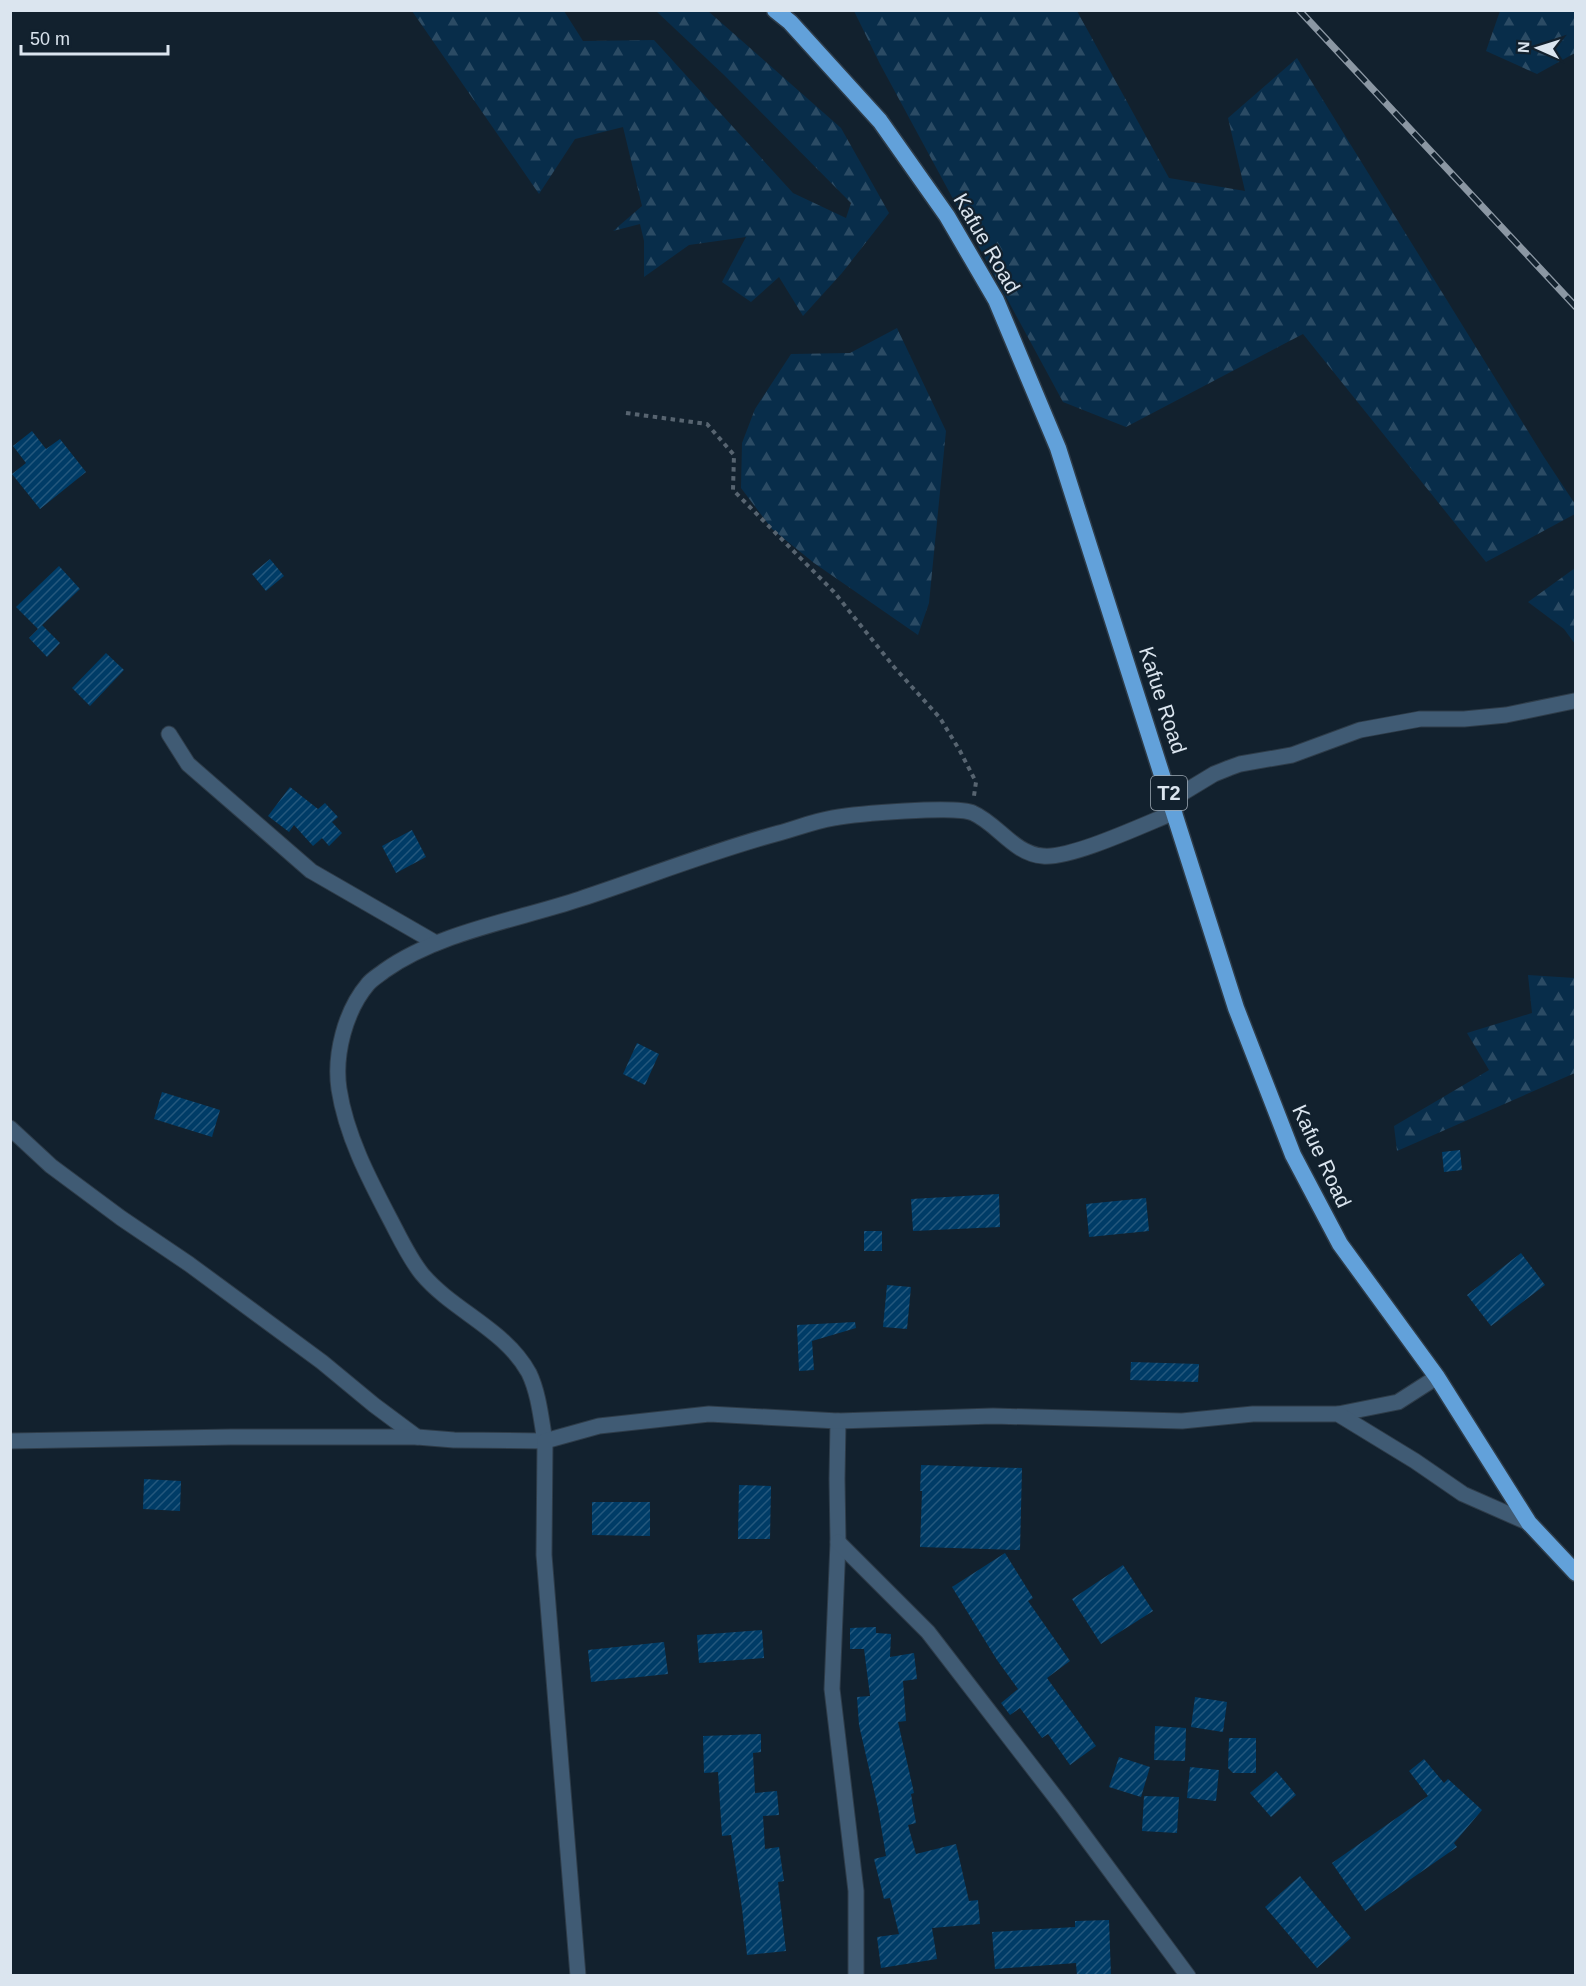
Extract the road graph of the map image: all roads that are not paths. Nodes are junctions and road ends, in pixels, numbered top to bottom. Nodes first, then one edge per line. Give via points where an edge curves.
1 (775, 10) edge
2 (1574, 701) edge
3 (169, 734) dead end
4 (1173, 806) junction
5 (436, 943) junction
6 (10, 1128) edge
7 (1437, 1377) junction
8 (1338, 1414) junction
9 (838, 1421) junction
10 (417, 1437) junction
11 (10, 1441) edge
12 (545, 1441) junction
13 (1529, 1523) junction
14 (838, 1542) junction
15 (1575, 1573) edge
16 (578, 1976) edge
17 (856, 1976) edge
18 (1188, 1976) edge

1 - 4 highway, Kafue Road / T2 via 880,122 947,216 996,300 1058,448
2 - 4 street via 1506,715 1420,719 1360,730 1292,755 1240,764 1214,774
3 - 5 street via 188,764 311,872
4 - 5 street via 1071,853 1045,857 1024,852 971,812 950,808 834,818 739,844
4 - 7 highway, Kafue Road / T2 via 1236,1008 1293,1155 1340,1244
5 - 12 street via 402,958 369,982 351,1011 339,1052 339,1089 350,1132 403,1245 421,1273 439,1291 501,1338 516,1355 537,1394
6 - 10 street via 51,1166 322,1362
7 - 8 street via 1398,1402
7 - 13 highway, Kafue Road / T2
8 - 9 street via 1253,1414 1182,1421 993,1416
8 - 13 street via 1463,1494
9 - 12 street via 709,1414 599,1426
9 - 14 street
10 - 11 street
10 - 12 street
12 - 16 street via 544,1555
13 - 15 highway, Kafue Road / T2
14 - 17 street via 831,1689 856,1891
14 - 18 street via 928,1632

